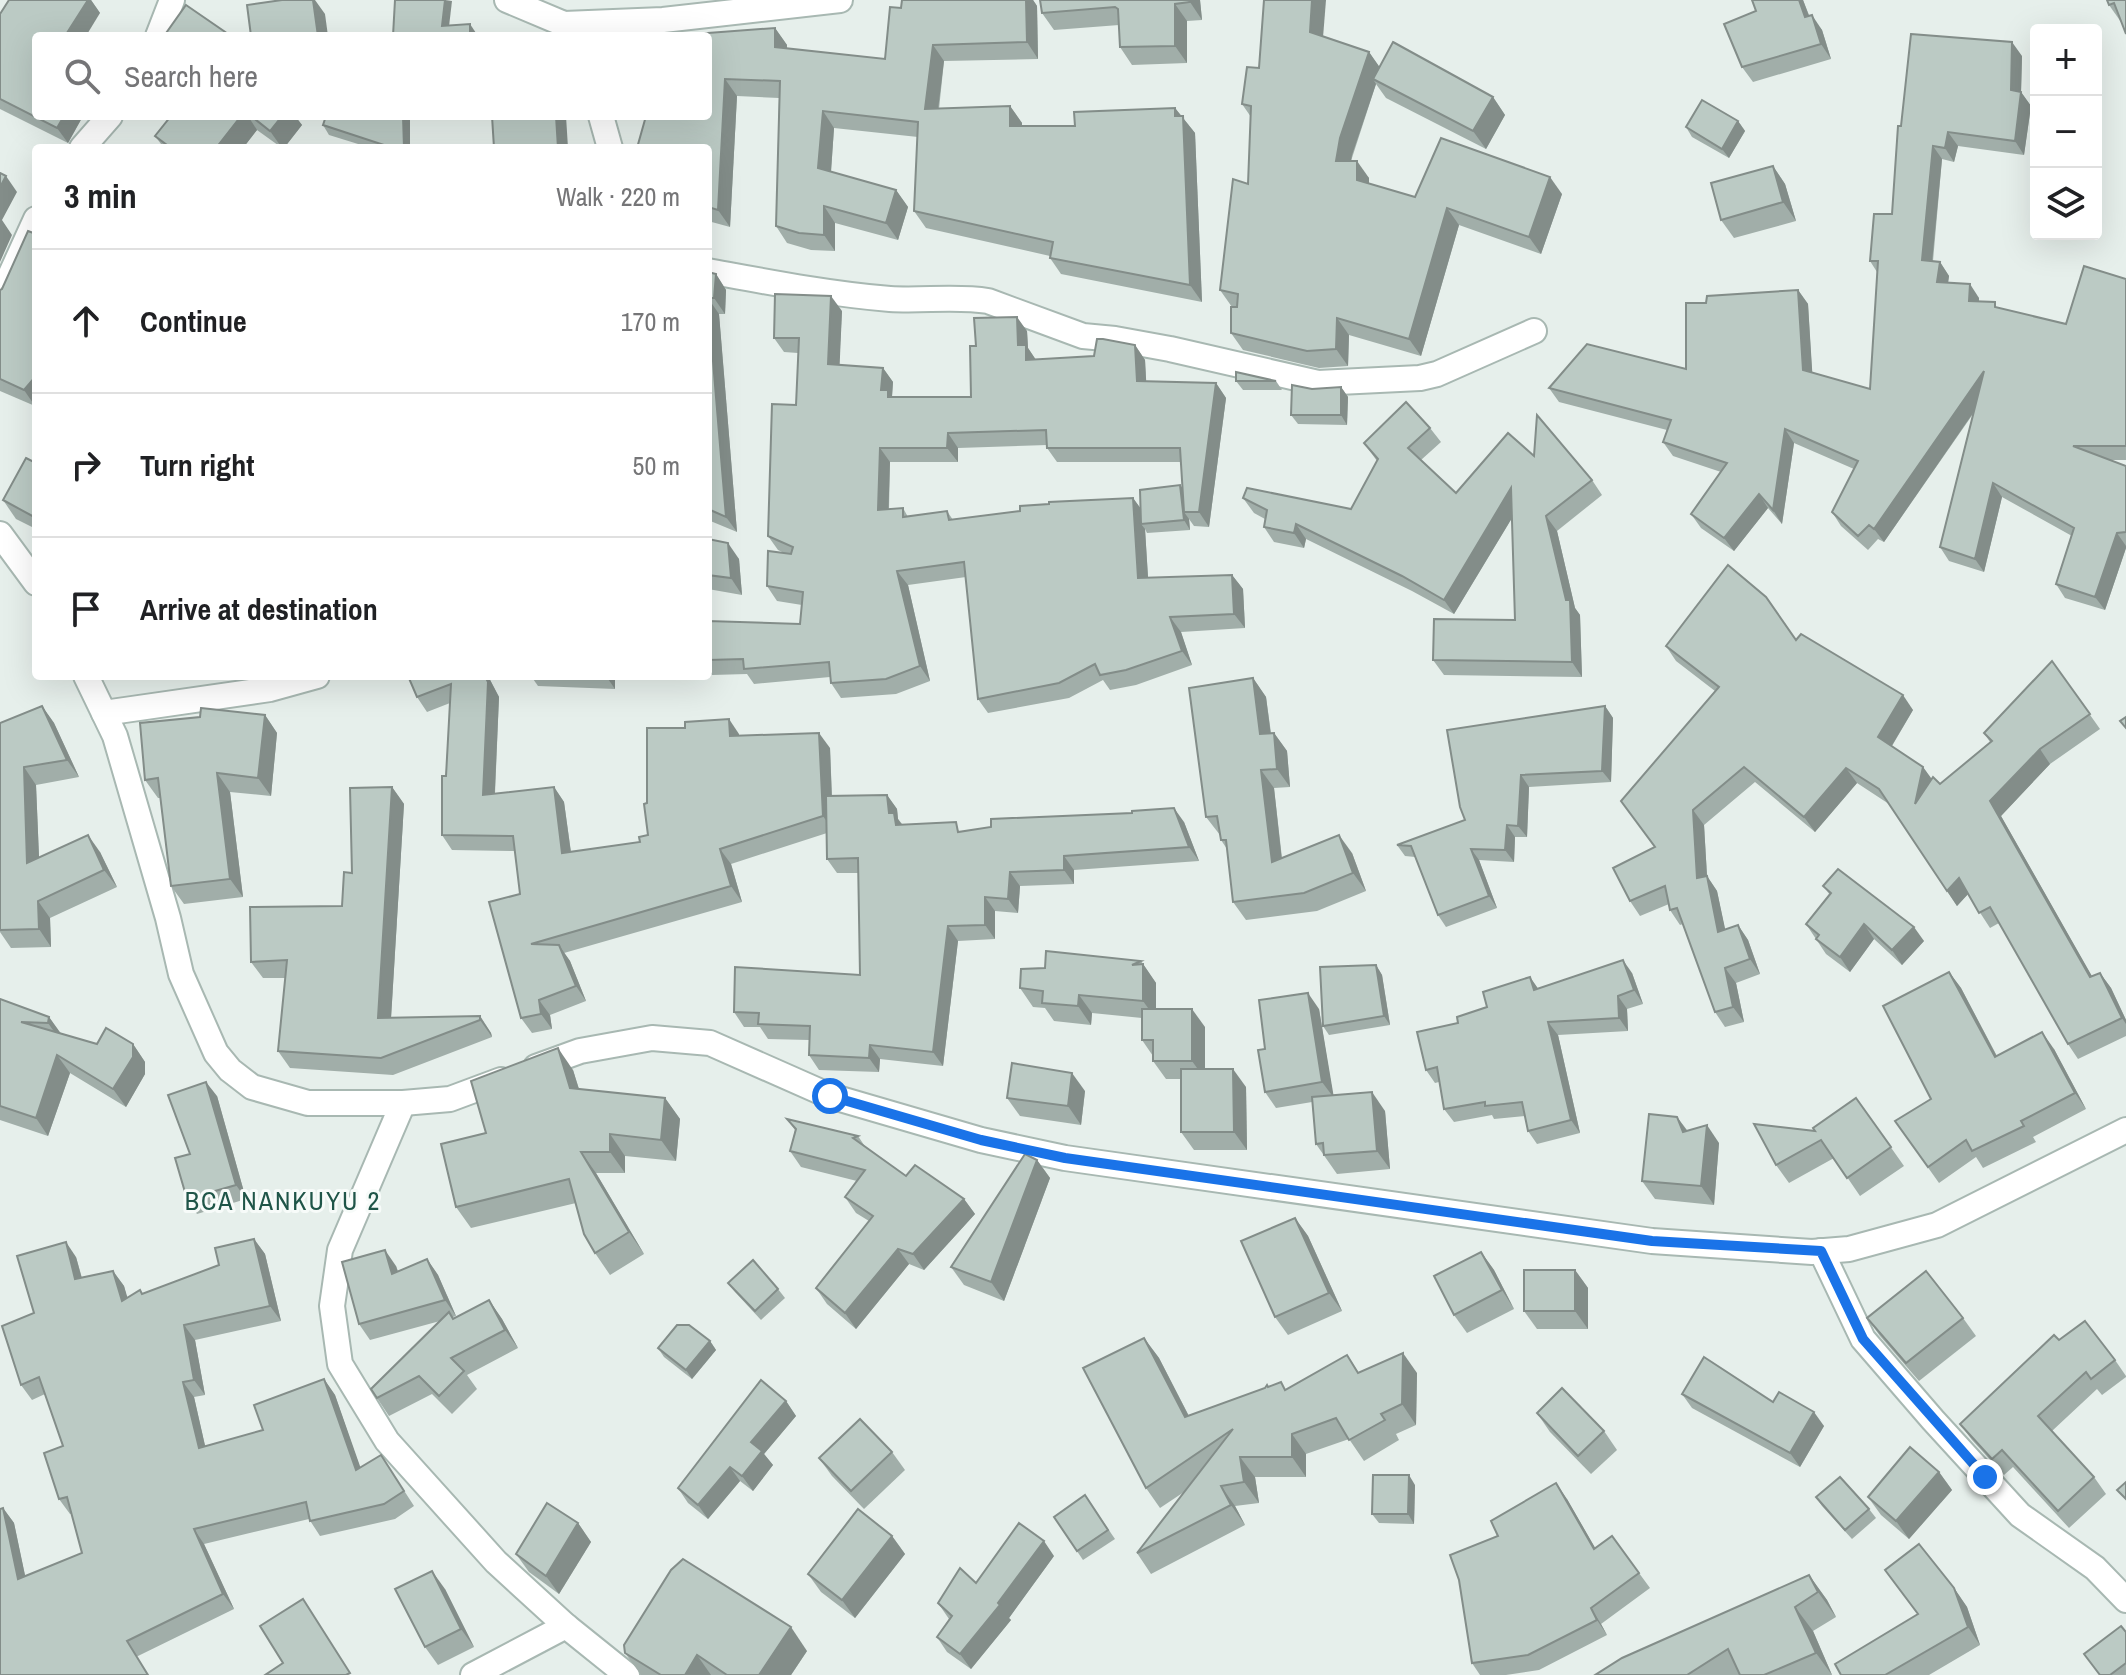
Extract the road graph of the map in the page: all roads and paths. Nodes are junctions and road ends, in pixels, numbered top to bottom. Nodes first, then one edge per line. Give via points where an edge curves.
1 (172, 0) edge
2 (507, 0) edge
3 (840, 0) edge
4 (567, 30) edge
5 (160, 32) edge
6 (106, 120) edge
7 (602, 120) edge
8 (86, 144) edge
9 (609, 144) edge
10 (32, 228) edge
11 (712, 272) edge
12 (0, 298) edge
13 (1534, 331) dead end
14 (0, 534) edge
15 (32, 578) edge
16 (88, 680) edge
17 (303, 680) edge
18 (104, 713) junction
19 (403, 1103) junction
20 (2126, 1130) edge
21 (1821, 1251) junction
22 (2126, 1600) edge
23 (566, 1626) junction
24 (473, 1675) edge
25 (627, 1675) edge

1 - 5 street
2 - 4 street
3 - 4 street
6 - 8 street
7 - 9 street
10 - 12 street
11 - 13 street via 892,299 988,301 1083,336 1156,346 1318,383 1429,376
14 - 15 street
16 - 18 street
17 - 18 street
18 - 19 street via 115,736 181,974 216,1053 252,1087 308,1103
19 - 21 street via 450,1099 580,1051 652,1038 710,1043 830,1096 981,1140 1065,1158 1652,1241
19 - 23 street via 340,1250 332,1306 340,1364 387,1441 496,1562
20 - 21 street via 1937,1225
21 - 22 street via 1863,1339 1933,1420 2020,1515 2095,1568
23 - 24 street
23 - 25 street

